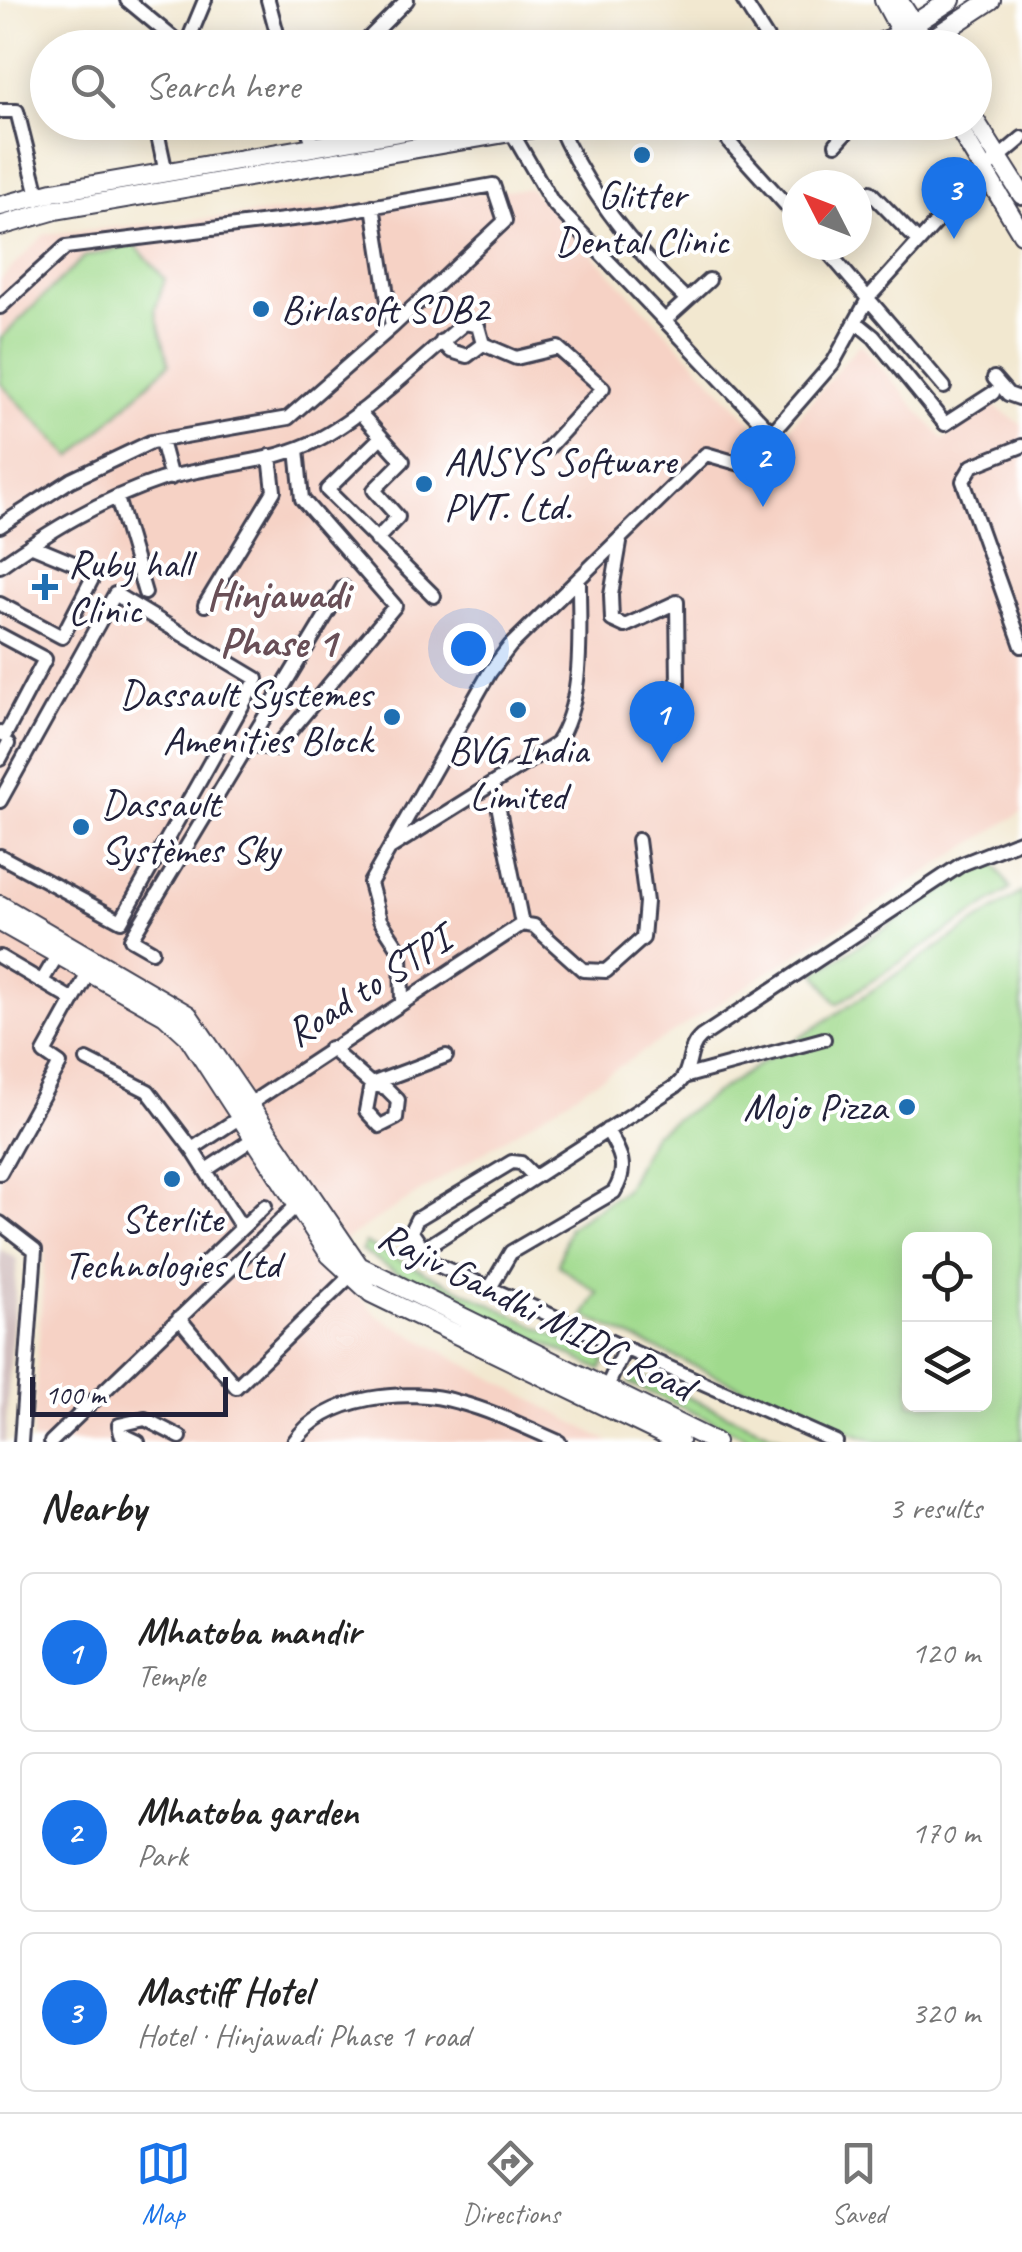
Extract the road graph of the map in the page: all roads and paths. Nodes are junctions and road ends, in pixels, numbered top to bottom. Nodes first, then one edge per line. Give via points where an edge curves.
1 (127, 0) edge
2 (205, 0) edge
3 (407, 0) edge
4 (743, 0) edge
5 (884, 0) edge
6 (898, 0) edge
7 (951, 0) edge
8 (990, 0) edge
9 (269, 1) edge
10 (163, 30) edge
11 (192, 30) edge
12 (276, 30) edge
13 (377, 30) edge
14 (762, 30) edge
15 (907, 30) edge
16 (911, 30) edge
17 (925, 30) edge
18 (936, 30) edge
19 (0, 111) edge
20 (1022, 138) edge
21 (158, 140) edge
22 (312, 140) edge
23 (350, 140) edge
24 (464, 140) edge
25 (516, 140) edge
26 (567, 140) edge
27 (728, 140) edge
28 (840, 140) edge
29 (965, 140) edge
30 (989, 140) edge
31 (836, 144) dead end
32 (314, 146) junction
33 (1001, 158) junction
34 (982, 171) junction
35 (166, 173) junction
36 (872, 194) edge
37 (1022, 194) edge
38 (38, 195) junction
39 (782, 200) edge
40 (0, 206) edge
41 (373, 206) junction
42 (0, 226) edge
43 (1022, 234) edge
44 (919, 242) junction
45 (836, 260) edge
46 (709, 280) dead end
47 (870, 297) junction
48 (687, 300) junction
49 (0, 307) edge
50 (665, 320) junction
51 (857, 324) junction
52 (392, 326) junction
53 (442, 341) junction
54 (483, 344) junction
55 (994, 378) dead end
56 (944, 387) dead end
57 (993, 394) dead end
58 (1022, 400) edge
59 (359, 412) junction
60 (772, 432) junction
61 (380, 436) junction
62 (162, 440) junction
63 (1022, 446) edge
64 (548, 448) dead end
65 (296, 449) junction
66 (270, 456) junction
67 (170, 478) junction
68 (116, 498) junction
69 (0, 526) edge
70 (376, 540) junction
71 (621, 540) junction
72 (30, 545) junction
73 (0, 566) edge
74 (579, 583) junction
75 (343, 587) dead end
76 (145, 593) dead end
77 (434, 596) dead end
78 (0, 604) edge
79 (205, 605) dead end
80 (0, 635) edge
81 (1022, 646) edge
82 (678, 686) dead end
83 (4, 738) edge
84 (248, 744) junction
85 (0, 759) edge
86 (0, 801) edge
87 (498, 805) dead end
88 (638, 840) dead end
89 (1022, 840) edge
90 (388, 850) junction
91 (0, 856) edge
92 (0, 905) edge
93 (0, 922) edge
94 (522, 924) junction
95 (152, 951) dead end
96 (58, 954) junction
97 (0, 958) edge
98 (89, 972) junction
99 (42, 981) junction
100 (73, 1000) junction
101 (402, 1001) junction
102 (824, 1039) dead end
103 (330, 1048) junction
104 (446, 1056) dead end
105 (87, 1060) dead end
106 (687, 1076) junction
107 (244, 1110) junction
108 (607, 1130) junction
109 (256, 1137) junction
110 (192, 1149) junction
111 (206, 1170) junction
112 (0, 1173) edge
113 (535, 1177) junction
114 (298, 1204) junction
115 (264, 1206) dead end
116 (0, 1223) edge
117 (242, 1228) junction
118 (422, 1250) junction
119 (205, 1264) dead end
120 (349, 1277) junction
121 (490, 1288) junction
122 (179, 1318) junction
123 (625, 1348) junction
124 (606, 1389) junction
125 (180, 1437) dead end
126 (20, 1442) edge
127 (52, 1442) edge
128 (138, 1442) edge
129 (294, 1442) edge
130 (560, 1442) edge
131 (679, 1442) edge
132 (715, 1442) edge
133 (836, 1442) edge

1 - 10 street
2 - 11 street
3 - 13 street
4 - 14 street
5 - 15 main road
6 - 16 main road
7 - 17 main road
8 - 18 main road
9 - 12 street
19 - 38 street via 17,111
20 - 33 street
21 - 35 street
22 - 32 street
23 - 32 main road
24 - 42 main road via 56,210
25 - 50 street via 552,202
26 - 48 street via 633,249
27 - 39 street
28 - 31 street
29 - 34 main road
30 - 33 main road
32 - 35 main road
33 - 34 street
33 - 37 main road
34 - 43 main road
34 - 44 street
35 - 38 main road
36 - 44 street
38 - 40 main road
41 - 49 street via 66,248
41 - 52 street
41 - 52 street via 493,185 505,221
44 - 47 street
45 - 47 street
46 - 48 street
47 - 51 street
47 - 56 street
48 - 50 street
50 - 60 street
51 - 57 street via 945,424
51 - 60 street via 833,364
52 - 62 street via 288,418
53 - 54 street via 467,356
53 - 54 street via 465,323 478,326
53 - 59 street
54 - 64 street via 516,358 558,348 603,388
55 - 58 street
59 - 61 street
59 - 65 street
60 - 71 street via 744,465 706,454
61 - 70 street via 402,461 374,490 398,517
61 - 70 street via 327,490
62 - 67 street
62 - 69 street via 71,480
63 - 81 street via 972,466 964,480
65 - 66 street
65 - 84 street via 302,499 395,606 275,749
66 - 67 street
66 - 79 street via 274,491
67 - 68 street
68 - 72 street via 66,519
68 - 76 street
70 - 77 street
71 - 74 street
71 - 82 street via 612,620 625,626 677,602
72 - 73 street
72 - 78 street via 88,569 92,579 62,637
74 - 90 street via 490,672
74 - 90 street via 578,662 566,730 556,744
75 - 84 street
80 - 83 street via 44,659
83 - 85 street
84 - 95 street via 131,939
86 - 91 street via 115,594 258,679 121,920
87 - 94 street
88 - 94 street via 643,938 606,971 583,970 534,926
89 - 106 street via 962,864 702,1038 693,1046
90 - 101 street via 370,892 401,952
92 - 107 main road, Rajiv Gandhi MIDC Road via 174,1003 200,1027
93 - 96 main road, Rajiv Gandhi MIDC Road
94 - 101 street, Road to STPI
96 - 98 main road, Rajiv Gandhi MIDC Road
96 - 99 street
97 - 99 street
98 - 100 street
98 - 107 main road, Rajiv Gandhi MIDC Road via 165,1015
99 - 100 street
100 - 112 street via 44,1054 60,1064
101 - 103 street, Road to STPI
102 - 106 street
103 - 104 street via 371,1084
103 - 107 street, Road to STPI
105 - 110 street via 148,1091
106 - 108 street
107 - 109 main road, Rajiv Gandhi MIDC Road
107 - 110 street, Road to STPI
107 - 124 main road, Rajiv Gandhi MIDC Road via 359,1266
108 - 113 street
108 - 121 street via 622,1156 624,1176 614,1192 512,1252
109 - 111 street
109 - 114 main road, Rajiv Gandhi MIDC Road
110 - 111 street
111 - 117 street
113 - 118 street
113 - 118 street via 512,1162 417,1219 411,1231
114 - 120 main road, Rajiv Gandhi MIDC Road
114 - 122 street
115 - 117 street
116 - 126 street via 34,1250
117 - 119 street
118 - 121 street via 433,1263
120 - 122 street via 236,1386
120 - 131 main road, Rajiv Gandhi MIDC Road
121 - 123 street
122 - 127 street
123 - 124 street
123 - 133 street
124 - 132 main road, Rajiv Gandhi MIDC Road
125 - 128 street via 145,1420 119,1425 121,1434
129 - 130 street via 340,1408 406,1395 457,1401

